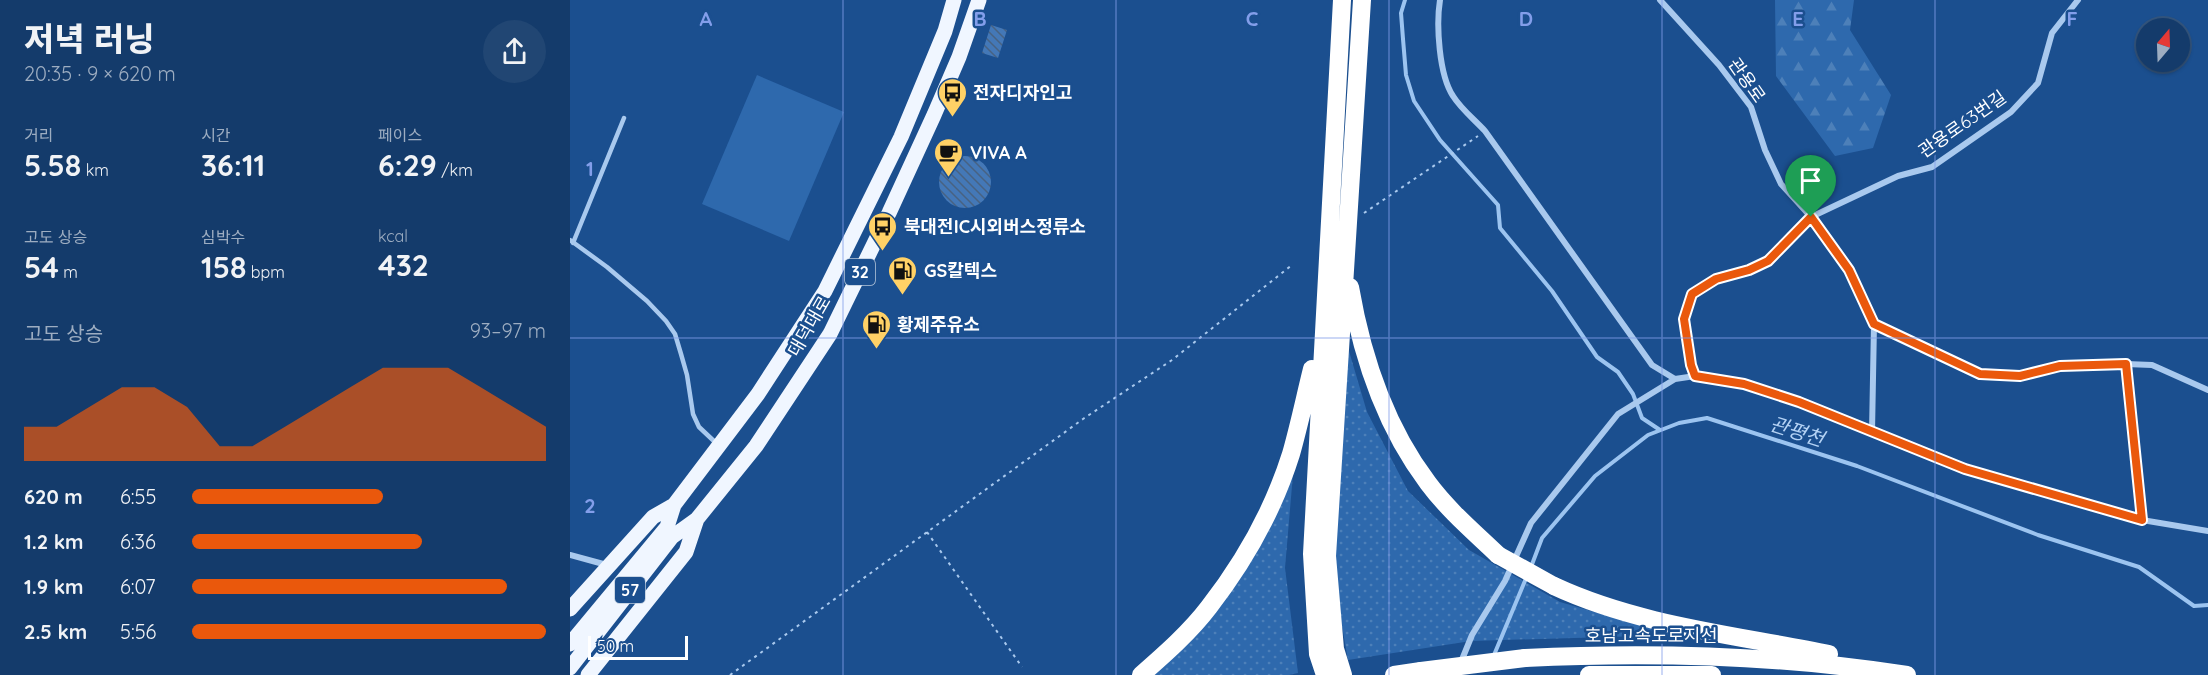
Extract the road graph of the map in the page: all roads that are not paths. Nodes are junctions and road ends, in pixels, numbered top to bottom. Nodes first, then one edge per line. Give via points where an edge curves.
1 (954, 0) edge
2 (980, 0) edge
3 (1342, 0) edge
4 (1362, 0) edge
5 (1440, 0) edge
6 (1660, 0) edge
7 (2078, 0) edge
8 (624, 118) dead end
9 (1811, 217) junction
10 (572, 242) edge
11 (1346, 244) junction
12 (1324, 303) junction
13 (1874, 324) junction
14 (2126, 364) junction
15 (1695, 376) junction
16 (1675, 379) junction
17 (2208, 390) edge
18 (1872, 432) junction
19 (719, 446) junction
20 (674, 505) junction
21 (697, 519) junction
22 (2142, 520) junction
23 (2208, 531) edge
24 (570, 555) edge
25 (609, 565) junction
26 (570, 608) edge
27 (570, 644) edge
28 (1326, 651) junction
29 (570, 668) edge
30 (588, 675) edge
31 (1141, 675) edge
32 (1325, 675) edge
33 (1343, 675) edge
34 (1394, 675) edge
35 (1456, 675) edge
36 (1589, 675) edge
37 (1712, 675) edge
38 (1907, 675) edge
39 (1924, 675) edge

1 - 19 main road, 대덕대로 / 32 via 902,137 825,291
2 - 21 main road, 대덕대로 / 32 via 934,115 830,334 756,446
3 - 12 highway
4 - 11 highway
5 - 16 street via 1437,31 1453,96 1485,131 1652,365
6 - 9 street, 관용로 via 1752,107 1781,184
7 - 9 street, 관용로63번길 via 2052,33 2038,83 2011,112 1932,167 1898,176
8 - 10 lane
9 - 13 street, 관용로 via 1849,270
9 - 15 street via 1768,261 1716,279 1692,294 1684,319
10 - 19 lane via 607,267 666,321 681,354 693,414 699,427
11 - 28 highway via 1327,556
11 - 39 highway, bridge via 1361,340 1395,431 1429,484 1498,555 1585,600 1636,615
12 - 28 highway via 1312,554
12 - 31 highway via 1290,454 1262,522 1208,608
13 - 14 street via 1980,374 2020,376 2060,366
13 - 18 street
14 - 17 street via 2152,365
14 - 22 street
15 - 16 street
15 - 18 street via 1744,384
16 - 35 street via 1618,414 1531,523 1505,581 1472,635
18 - 22 street via 1965,469
19 - 20 main road, 대덕대로 / 32
20 - 25 main road, 대덕대로 / 32 via 653,516
20 - 27 main road, 대덕대로 / 57 via 667,527
21 - 29 main road, 대덕대로 / 57 via 672,537
21 - 30 main road, 대덕대로 / 32 via 686,552
22 - 23 street
24 - 25 street
25 - 26 main road, 대덕대로 / 32
28 - 32 highway
28 - 33 highway
34 - 38 highway, 호남고속도로지선, bridge via 1525,658 1695,655 1790,660
36 - 37 highway

